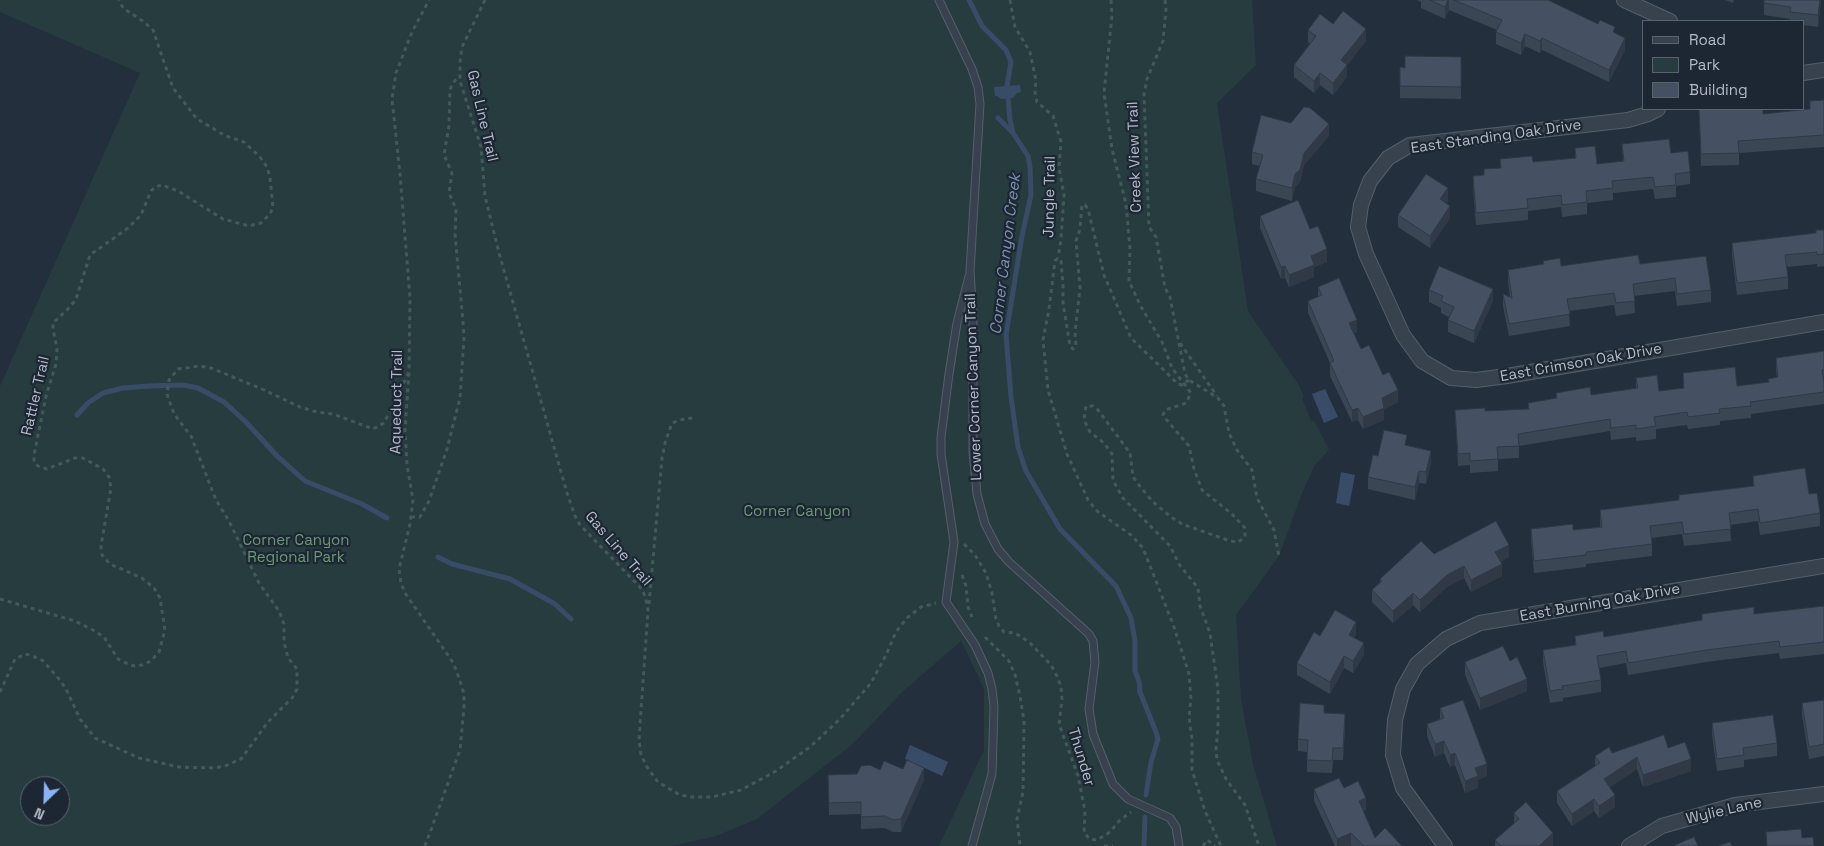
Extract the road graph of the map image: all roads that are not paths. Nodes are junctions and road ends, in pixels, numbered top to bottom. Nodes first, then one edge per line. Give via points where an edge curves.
1 (939, 0) edge
2 (1624, 0) edge
3 (1668, 20) edge
4 (1824, 70) edge
5 (1804, 74) edge
6 (1656, 110) edge
7 (970, 271) junction
8 (1383, 290) joint
9 (1824, 322) edge
10 (1824, 566) edge
11 (1824, 794) edge
12 (972, 846) edge
13 (1180, 846) edge
14 (1445, 846) edge
15 (1629, 846) edge

1 - 7 lane, Lower Corner Canyon Trail via 978,87 980,117
2 - 3 street
4 - 5 street
6 - 8 street, East Standing Oak Drive via 1628,120 1410,145 1388,158 1370,181 1358,227 1366,254
7 - 12 lane via 957,323 941,437 954,542 946,602 975,645 988,672 994,707 992,774
7 - 13 lane, Lower Corner Canyon Trail via 973,451 977,494 985,524 1009,562 1089,634 1095,662 1089,710 1093,734 1113,784 1128,799 1174,821
8 - 9 street, East Crimson Oak Drive via 1403,335 1422,361 1451,378 1476,380
10 - 14 street, East Burning Oak Drive via 1480,623 1446,639 1417,664 1403,689 1395,720 1393,755 1404,788
11 - 15 street, Wylie Lane via 1735,805 1662,826

